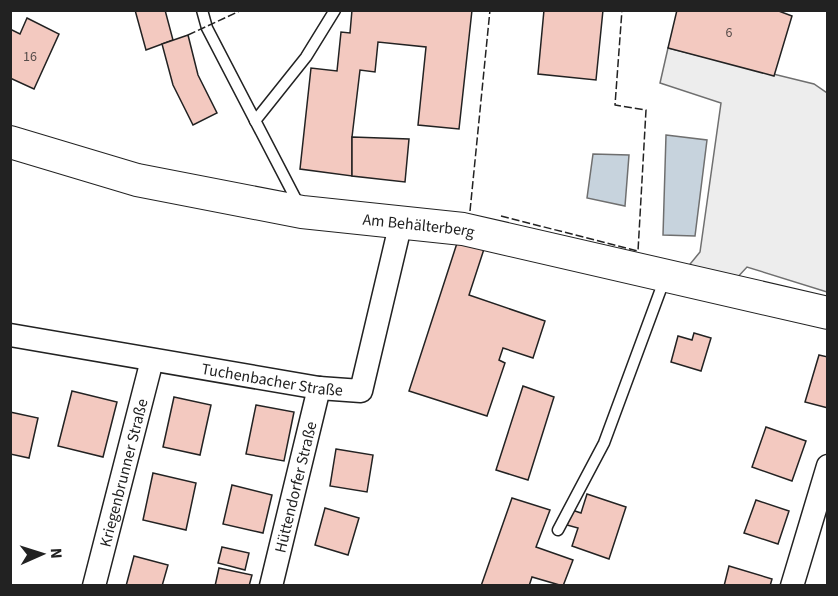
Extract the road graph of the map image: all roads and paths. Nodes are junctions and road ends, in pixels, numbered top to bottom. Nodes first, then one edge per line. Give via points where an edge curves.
1 (202, 10) edge
2 (335, 10) edge
3 (255, 121) junction
4 (10, 142) edge
5 (302, 212) junction
6 (401, 222) junction
7 (666, 274) junction
8 (828, 313) edge
9 (10, 335) edge
10 (153, 360) junction
11 (319, 388) junction
12 (828, 466) edge
13 (558, 530) dead end
14 (94, 585) edge
15 (271, 585) edge
16 (792, 585) edge

1 - 3 lane via 207,28
2 - 3 lane via 306,57
3 - 5 lane
4 - 5 street, Am Behälterberg via 137,180
5 - 6 street, Am Behälterberg
6 - 7 street, Am Behälterberg via 463,229
6 - 11 street, Tuchenbacher Straße via 361,391
7 - 8 street, Am Behälterberg
7 - 13 lane via 604,443
9 - 10 street, Tuchenbacher Straße
10 - 11 street, Tuchenbacher Straße
10 - 14 street, Kriegenbrunner Straße
11 - 15 street, Hüttendorfer Straße
12 - 16 street

